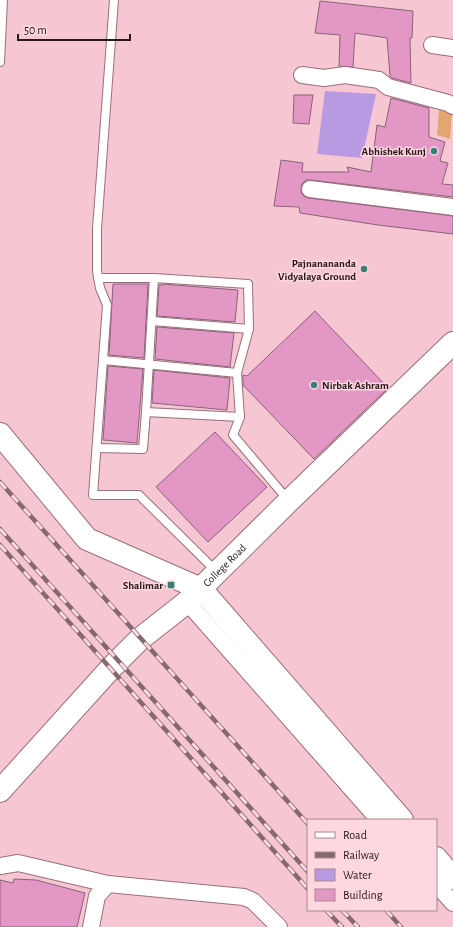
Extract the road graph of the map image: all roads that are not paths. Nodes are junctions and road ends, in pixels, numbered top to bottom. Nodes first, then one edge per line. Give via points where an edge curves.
1 (4, 0) edge
2 (114, 0) edge
3 (432, 45) dead end
4 (453, 48) edge
5 (0, 62) edge
6 (302, 75) dead end
7 (453, 106) edge
8 (310, 189) dead end
9 (453, 207) edge
10 (98, 278) junction
11 (154, 278) junction
12 (152, 321) junction
13 (249, 329) junction
14 (453, 343) edge
15 (103, 360) junction
16 (149, 364) junction
17 (237, 373) junction
18 (146, 412) junction
19 (240, 417) junction
20 (0, 434) edge
21 (97, 448) junction
22 (289, 501) junction
23 (217, 573) junction
24 (194, 596) junction
25 (0, 791) edge
26 (378, 819) edge
27 (401, 819) edge
28 (437, 859) edge
29 (0, 866) edge
30 (453, 878) edge
31 (108, 884) junction
32 (437, 885) edge
33 (453, 903) edge
34 (91, 927) edge
35 (279, 927) edge

1 - 5 lane
2 - 10 lane via 97,229
3 - 4 street
6 - 7 street via 379,80 388,87
8 - 9 street
10 - 11 lane
10 - 15 lane via 107,305
11 - 12 lane
11 - 13 lane via 248,284
12 - 13 lane
12 - 16 lane
13 - 17 lane
14 - 22 street, College Road
15 - 16 lane
15 - 21 lane
16 - 17 lane
16 - 18 lane
17 - 19 lane
18 - 19 lane
18 - 21 lane via 143,449
19 - 22 lane via 233,435
20 - 24 street via 87,540
21 - 23 lane via 93,495 139,495
22 - 23 street, College Road
23 - 24 street, College Road
24 - 25 street, College Road via 140,639 111,668
24 - 26 street
24 - 27 street via 313,719
28 - 30 street
29 - 31 street via 18,863
31 - 34 street via 97,896
31 - 35 street via 244,896 253,901
32 - 33 street

